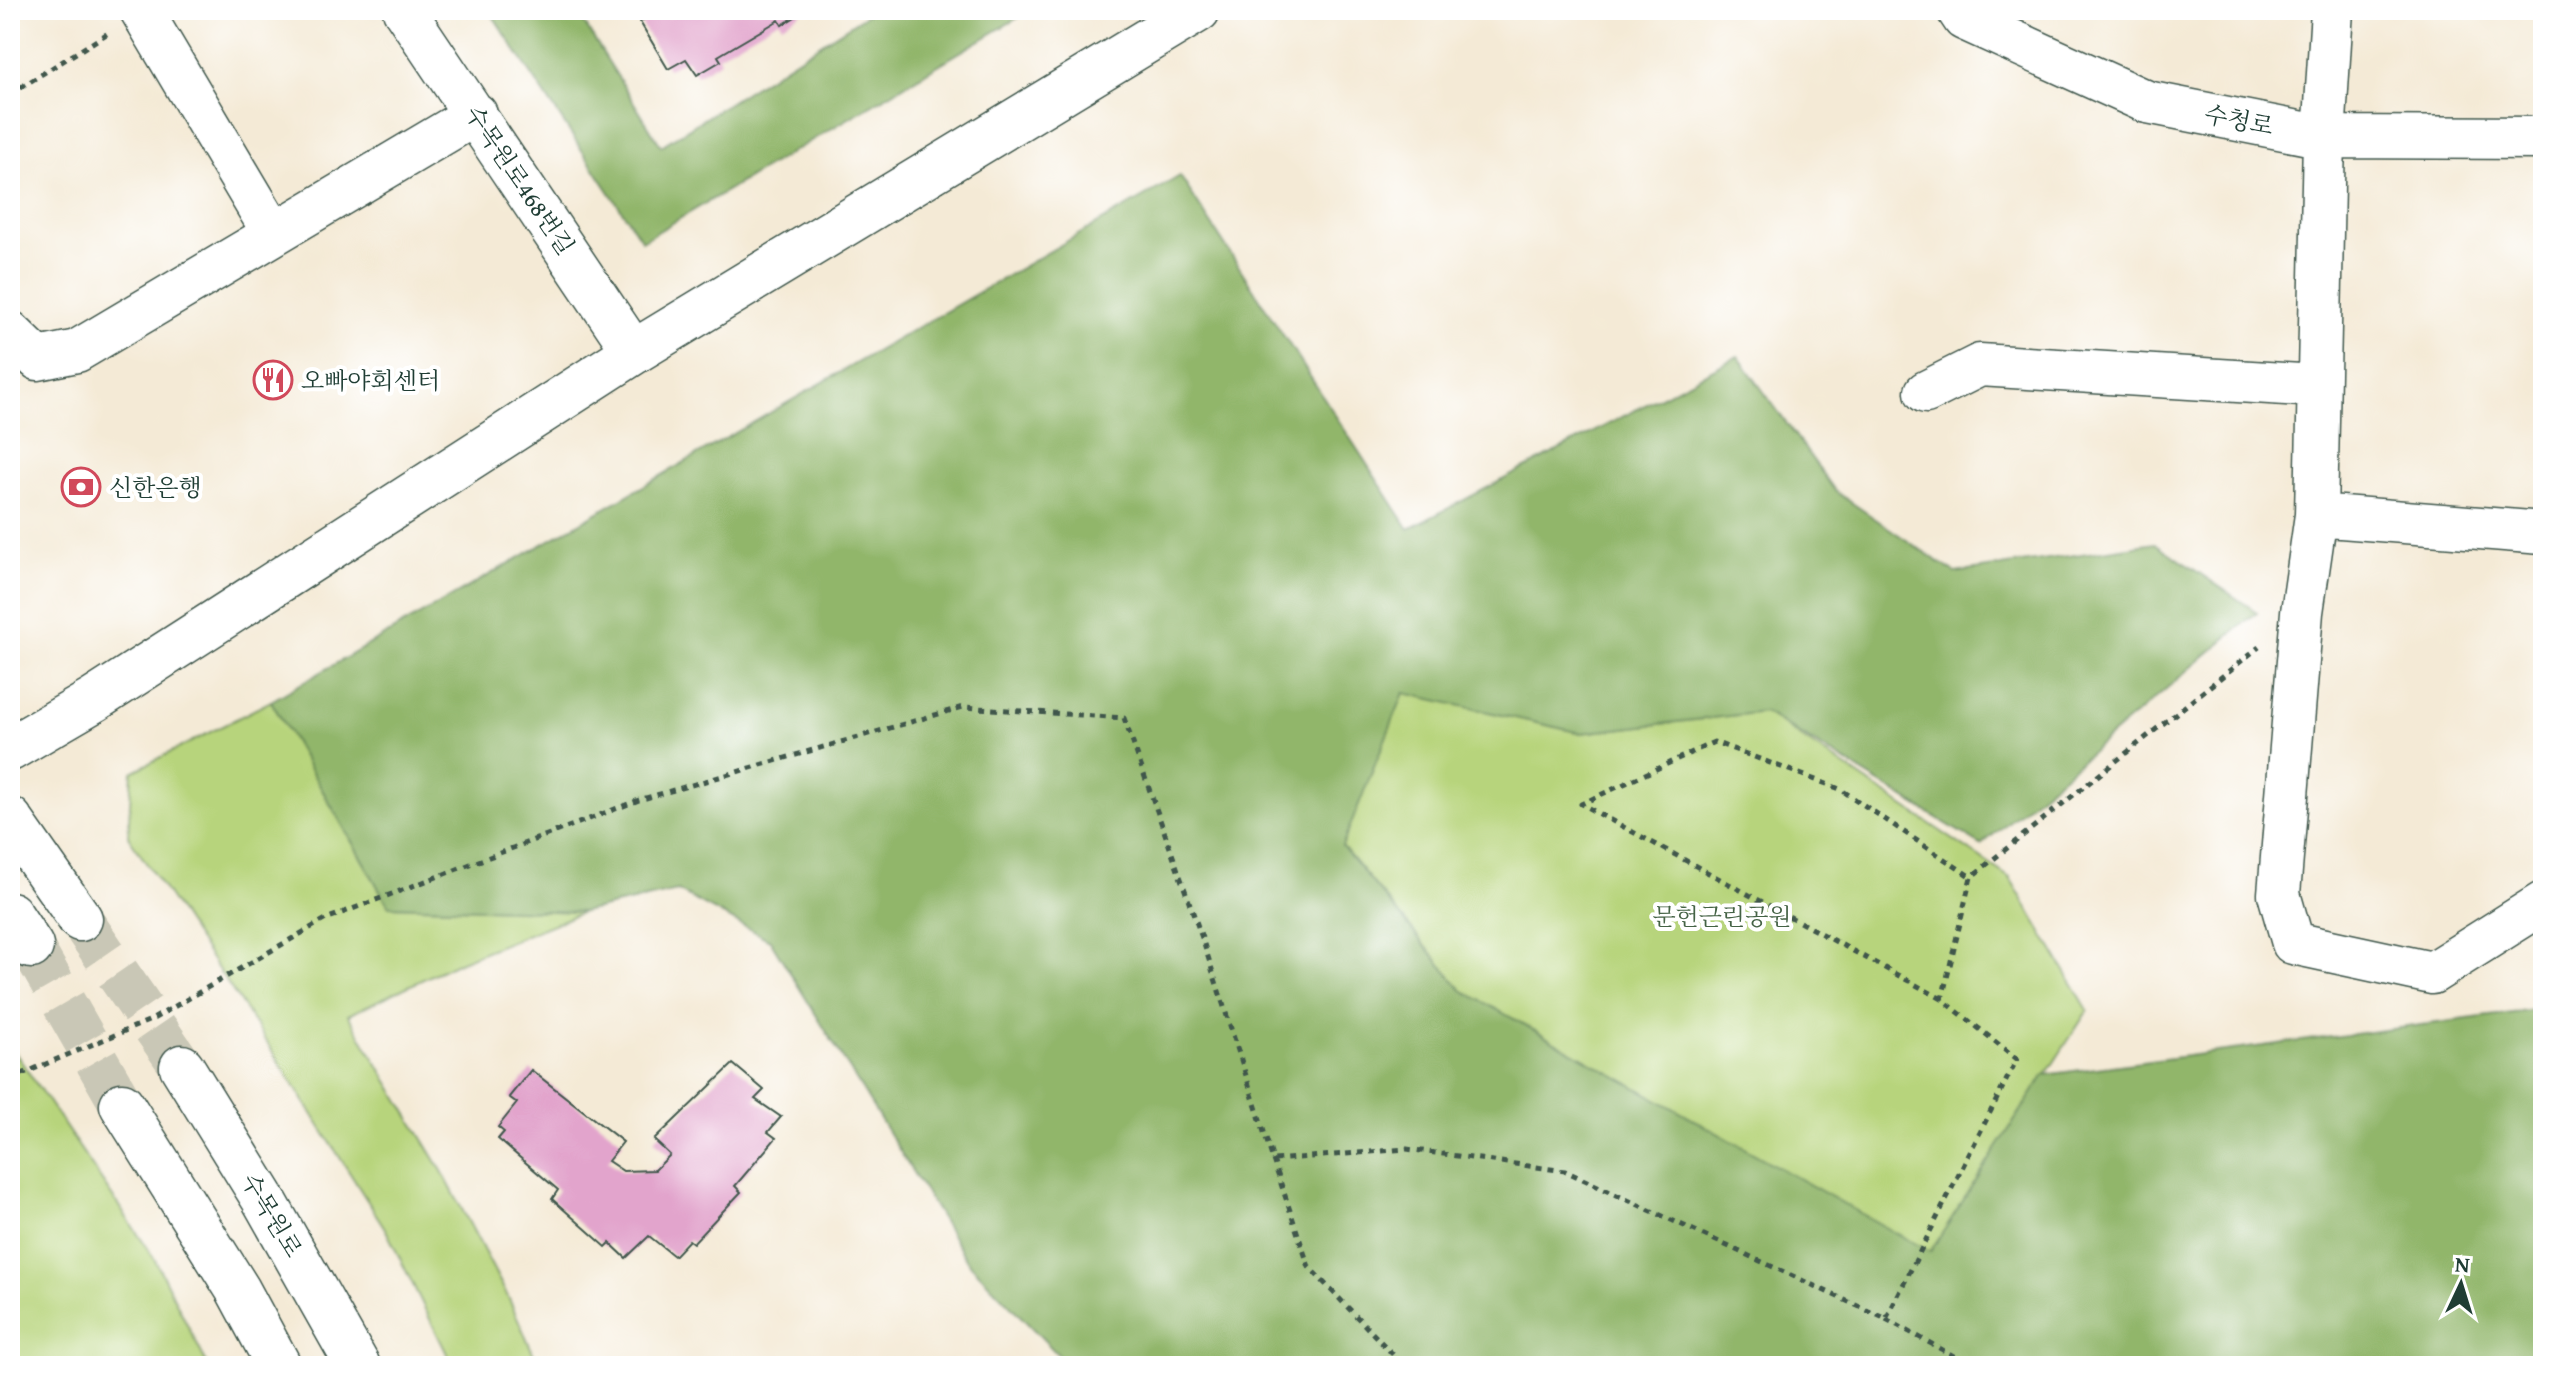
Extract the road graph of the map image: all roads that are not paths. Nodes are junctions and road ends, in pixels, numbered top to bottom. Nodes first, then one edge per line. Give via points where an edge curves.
1 (404, 10) edge
2 (1198, 10) edge
3 (1958, 10) edge
4 (2332, 10) edge
5 (142, 11) edge
6 (476, 114) junction
7 (2324, 137) junction
8 (2543, 138) edge
9 (274, 234) junction
10 (10, 332) edge
11 (634, 352) junction
12 (2317, 386) junction
13 (1926, 392) dead end
14 (2316, 515) junction
15 (2543, 533) edge
16 (10, 749) edge
17 (10, 819) edge
18 (2543, 903) edge
19 (80, 919) tunnel mouth
20 (182, 1067) tunnel mouth
21 (122, 1105) tunnel mouth
22 (279, 1366) edge
23 (358, 1366) edge

1 - 6 street, 수목원로468번길
2 - 11 street
3 - 7 street, 수청로 via 1964,19 2147,102
4 - 7 street
5 - 9 street
6 - 9 street
6 - 11 street, 수목원로468번길
7 - 8 street, 수청로
7 - 12 street
9 - 10 street via 77,351 38,359
11 - 16 street
12 - 13 street via 1980,365
12 - 14 street
14 - 15 street
14 - 18 street via 2302,612 2279,894 2293,943 2432,973
17 - 19 street
20 - 23 street, 수목원로
21 - 22 street via 238,1290

